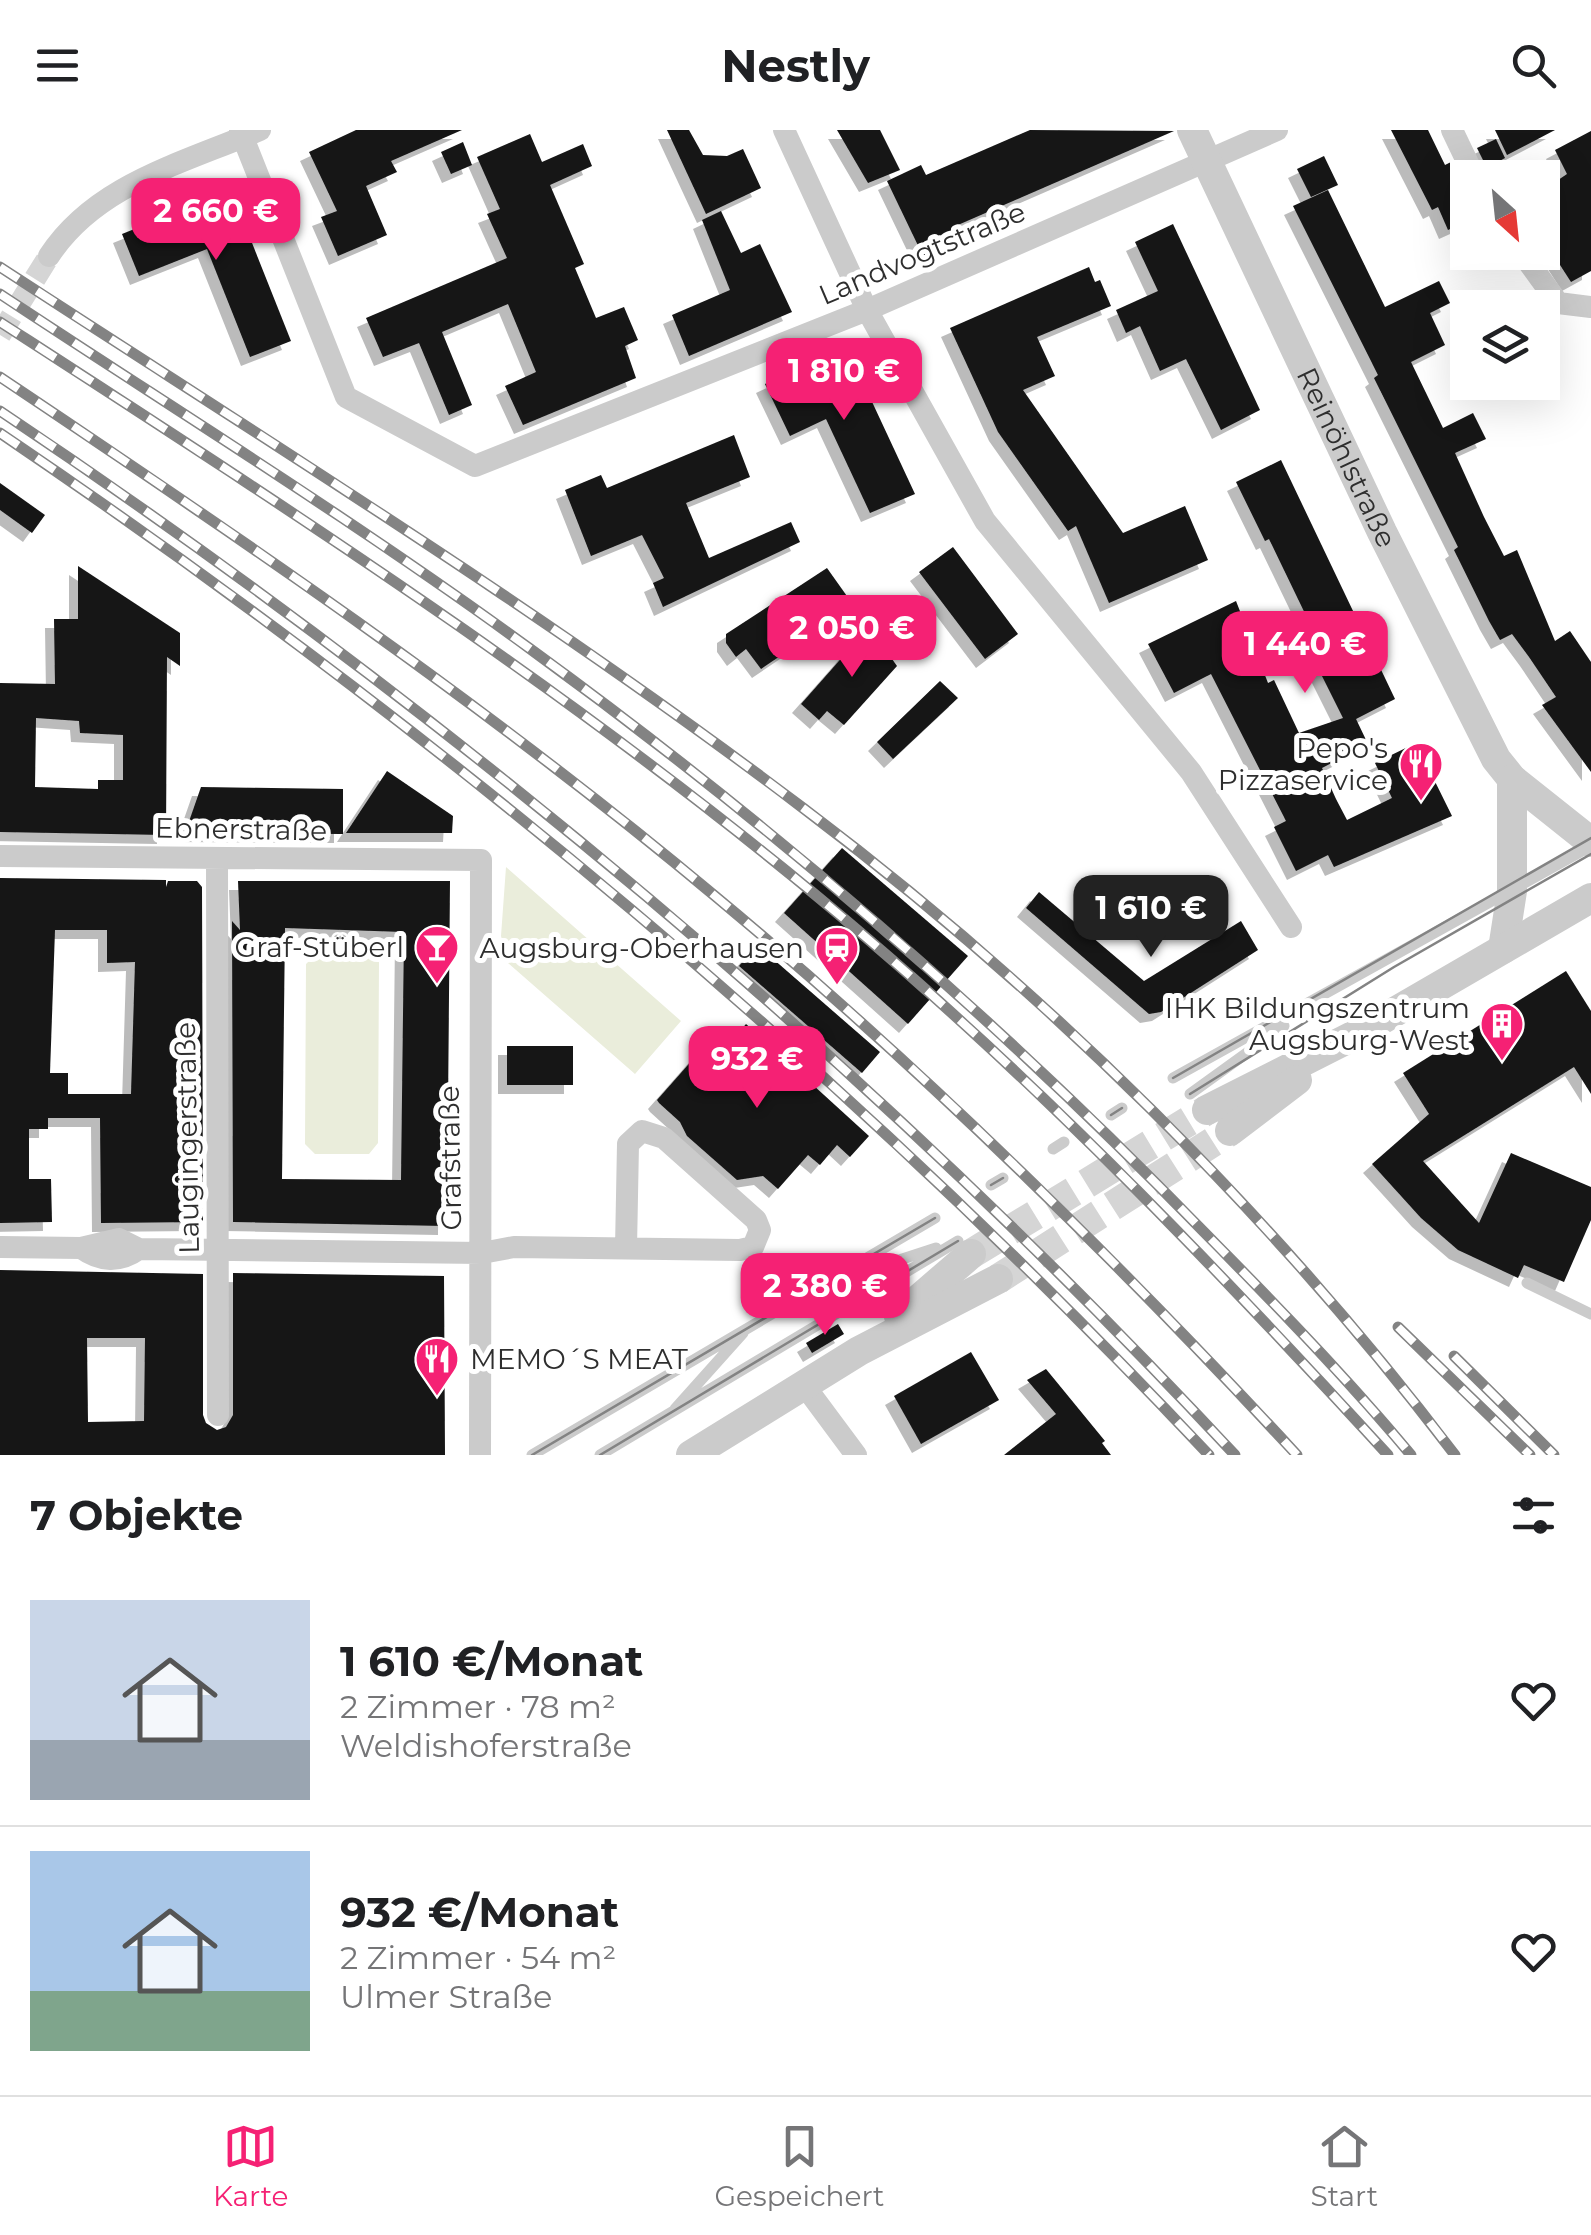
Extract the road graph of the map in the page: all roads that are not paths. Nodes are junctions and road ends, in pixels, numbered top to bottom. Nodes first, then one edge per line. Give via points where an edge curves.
1 (784, 130) edge
2 (1192, 130) edge
3 (1277, 130) edge
4 (1452, 130) edge
5 (247, 132) edge
6 (1466, 160) edge
7 (1207, 162) junction
8 (48, 256) tunnel mouth
9 (1534, 270) edge
10 (1591, 307) edge
11 (867, 310) junction
12 (1512, 779) junction
13 (1591, 844) edge
14 (0, 856) edge
15 (218, 859) junction
16 (481, 860) joint
17 (1512, 892) junction
18 (1591, 898) edge
19 (1291, 927) dead end
20 (1503, 949) junction
21 (1315, 1003) junction
22 (1355, 1035) junction
23 (1173, 1078) dead end
24 (1199, 1102) joint
25 (1230, 1131) tunnel mouth
26 (935, 1218) dead end
27 (0, 1247) edge
28 (626, 1248) junction
29 (965, 1248) junction
30 (218, 1249) junction
31 (482, 1253) junction
32 (998, 1279) tunnel mouth
33 (826, 1283) junction
34 (1527, 1283) dead end
35 (1591, 1314) edge
36 (752, 1323) junction
37 (860, 1351) junction
38 (804, 1385) junction
39 (218, 1416) dead end
40 (666, 1419) junction
41 (480, 1455) edge
42 (532, 1455) edge
43 (600, 1455) edge
44 (690, 1455) edge
45 (856, 1455) edge

1 - 11 street
2 - 7 street, Reinöhlstraße
3 - 7 street, Landvogtstraße
4 - 6 street
5 - 8 street via 98,201
5 - 11 street, Landvogtstraße via 346,397 474,466
7 - 11 street, Landvogtstraße
7 - 12 street, Reinöhlstraße via 1459,690
9 - 10 street via 1558,303
11 - 19 street via 986,521 1190,772
12 - 13 street, Reinöhlstraße
12 - 17 street
13 - 17 lane
14 - 15 street, Ebnerstraße
15 - 16 street, Ebnerstraße
15 - 30 street, Laugingerstraße
16 - 31 street, Grafstraße
17 - 20 street
17 - 21 lane
18 - 20 street
20 - 22 street
21 - 23 lane
21 - 24 lane
22 - 24 street
22 - 25 street
26 - 33 lane
27 - 30 street via 80,1248 102,1259 139,1249
28 - 28 street via 628,1144 642,1132 664,1138 756,1220 759,1239 740,1250
28 - 31 street
29 - 33 lane
29 - 37 street
29 - 40 lane
30 - 31 street
30 - 39 street, Laugingerstraße
31 - 41 street, Grafstraße
32 - 37 street
33 - 36 lane
34 - 35 lane
36 - 40 lane
36 - 42 lane
37 - 38 street
38 - 44 street
38 - 45 street
40 - 43 lane

